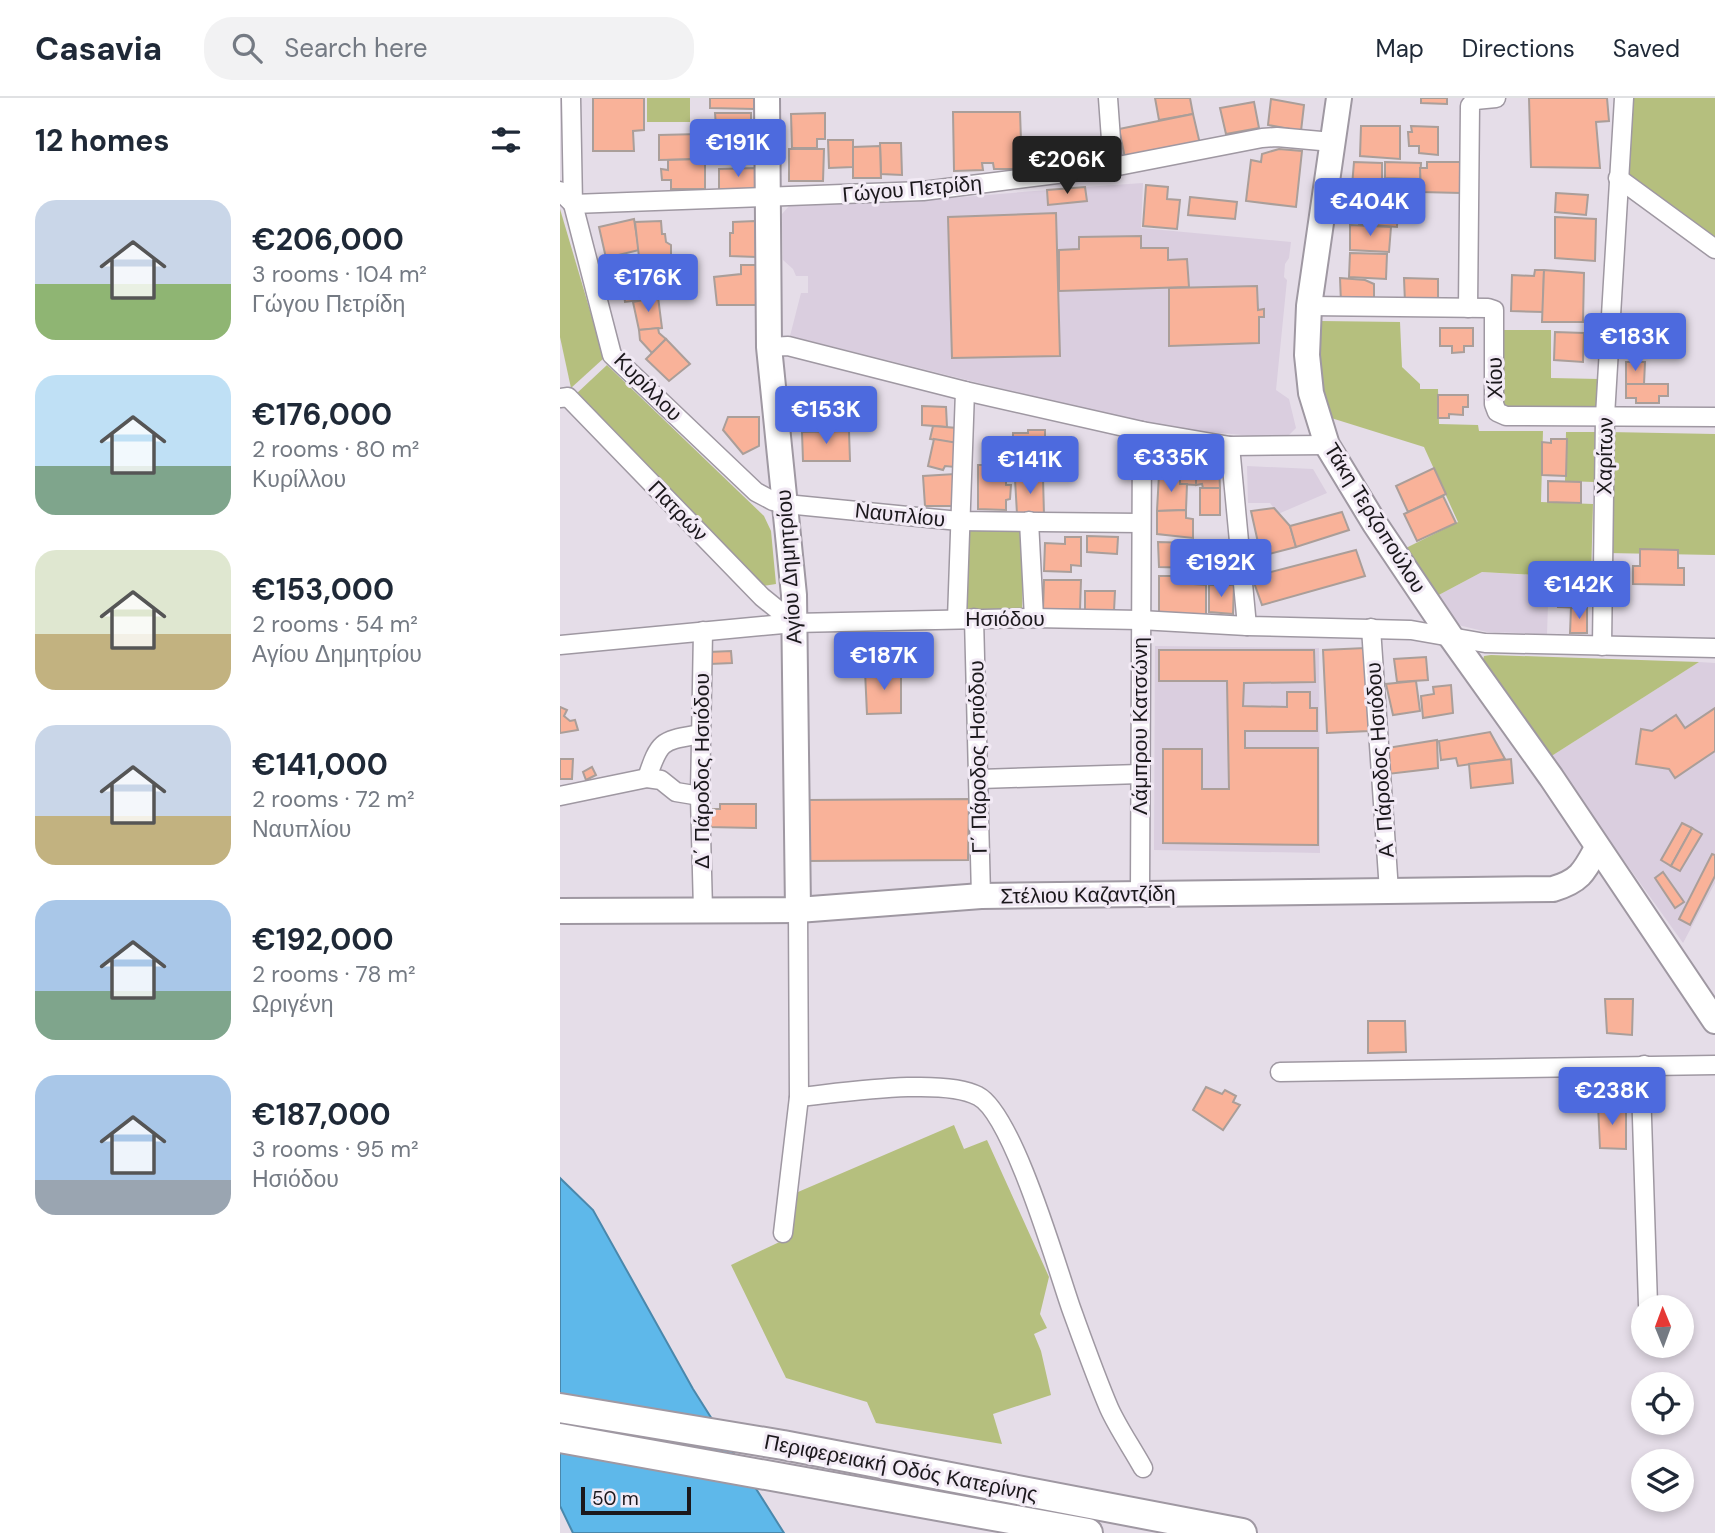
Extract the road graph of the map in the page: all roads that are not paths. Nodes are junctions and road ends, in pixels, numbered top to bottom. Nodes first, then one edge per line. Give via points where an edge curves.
1 (571, 98) edge
2 (767, 98) edge
3 (1108, 98) edge
4 (1339, 98) edge
5 (1496, 98) edge
6 (1624, 98) edge
7 (1332, 142) junction
8 (1113, 167) junction
9 (1618, 178) junction
10 (566, 198) edge
11 (768, 199) junction
12 (1715, 249) edge
13 (1309, 306) junction
14 (1468, 308) junction
15 (769, 346) junction
16 (965, 391) junction
17 (562, 397) edge
18 (1605, 416) junction
19 (1715, 417) edge
20 (1142, 431) junction
21 (1326, 445) junction
22 (1230, 446) junction
23 (786, 504) junction
24 (959, 521) junction
25 (1030, 522) junction
26 (1140, 523) junction
27 (1034, 618) junction
28 (966, 619) junction
29 (1140, 620) junction
30 (794, 623) junction
31 (1247, 626) junction
32 (1371, 628) junction
33 (703, 631) junction
34 (1451, 637) junction
35 (560, 645) edge
36 (1602, 646) junction
37 (1715, 648) edge
38 (701, 734) junction
39 (1140, 774) junction
40 (647, 778) junction
41 (979, 779) junction
42 (560, 796) edge
43 (700, 796) junction
44 (1597, 848) junction
45 (1389, 891) junction
46 (1140, 894) junction
47 (981, 896) junction
48 (703, 910) junction
49 (798, 910) junction
50 (560, 911) edge
51 (1715, 1021) edge
52 (1644, 1065) junction
53 (1715, 1065) edge
54 (1280, 1072) dead end
55 (799, 1097) junction
56 (783, 1233) dead end
57 (1648, 1295) edge
58 (560, 1408) edge
59 (560, 1438) edge
60 (1143, 1468) dead end
61 (1088, 1533) edge
62 (1242, 1533) edge

1 - 10 street, Κυρίλλου
2 - 11 street, Αγίου Δημητρίου
3 - 8 street
4 - 7 street, Τάκη Τερζοπούλου
5 - 14 street via 1475,100 1470,106
6 - 9 street, Χαρίτων
7 - 8 street, Γώγου Πετρίδη via 1262,138
7 - 13 street, Τάκη Τερζοπούλου
8 - 11 street, Γώγου Πετρίδη via 923,191
9 - 12 street
9 - 18 street, Χαρίτων
10 - 11 street, Γώγου Πετρίδη
10 - 23 street, Κυρίλλου via 612,355 756,492
11 - 15 street, Αγίου Δημητρίου
13 - 14 street, Χίου
13 - 21 street, Τάκη Τερζοπούλου via 1311,393
14 - 18 street, Χίου via 1493,310 1497,412 1506,416
15 - 16 street via 788,346
15 - 23 street, Αγίου Δημητρίου
16 - 20 street
16 - 24 street, Γ΄ Πάροδος Ησιόδου
17 - 30 street, Πατρών via 568,397 762,597
18 - 19 street, Χίου
18 - 36 street, Χαρίτων
20 - 22 street
20 - 26 street, Λάμπρου Κατσώνη
21 - 22 street
21 - 34 street, Τάκη Τερζοπούλου
22 - 31 street
23 - 24 street, Ναυπλίου
23 - 30 street, Αγίου Δημητρίου
24 - 25 street, Ναυπλίου
24 - 28 street, Γ΄ Πάροδος Ησιόδου
25 - 26 street, Ναυπλίου
25 - 27 street
26 - 29 street, Λάμπρου Κατσώνη
27 - 28 street, Ησιόδου
27 - 29 street, Ησιόδου
28 - 30 street, Ησιόδου
28 - 41 street, Γ΄ Πάροδος Ησιόδου
29 - 31 street, Ησιόδου
29 - 39 street, Λάμπρου Κατσώνη
30 - 33 street, Ησιόδου
30 - 49 street, Αγίου Δημητρίου
31 - 32 street, Ησιόδου
32 - 34 street, Ησιόδου
32 - 45 street, Α΄ Πάροδος Ησιόδου
33 - 35 street, Ησιόδου
33 - 38 street, Δ΄ Πάροδος Ησιόδου
34 - 36 street, Ησιόδου via 1485,643
34 - 44 street, Τάκη Τερζοπούλου
36 - 37 street, Ησιόδου
38 - 40 street via 666,741 656,752
38 - 43 street, Δ΄ Πάροδος Ησιόδου
39 - 41 street
39 - 46 street, Λάμπρου Κατσώνη
40 - 42 street
40 - 43 street via 661,780 676,792
41 - 47 street, Γ΄ Πάροδος Ησιόδου
43 - 48 street, Δ΄ Πάροδος Ησιόδου
44 - 45 street, Στέλιου Καζαντζίδη via 1581,875 1553,889
44 - 51 street, Τάκη Τερζοπούλου
45 - 46 street, Στέλιου Καζαντζίδη
46 - 47 street, Στέλιου Καζαντζίδη
47 - 49 street, Στέλιου Καζαντζίδη
48 - 49 street, Στέλιου Καζαντζίδη
48 - 50 street, Στέλιου Καζαντζίδη
49 - 55 street
52 - 53 street
52 - 54 street
52 - 57 street
55 - 56 street
55 - 60 street via 927,1087 956,1088 980,1096 996,1117 1029,1185 1110,1409
58 - 62 main road, Περιφερειακή Οδός Κατερίνης via 783,1445
59 - 61 main road, Περιφερειακή Οδός Κατερίνης

